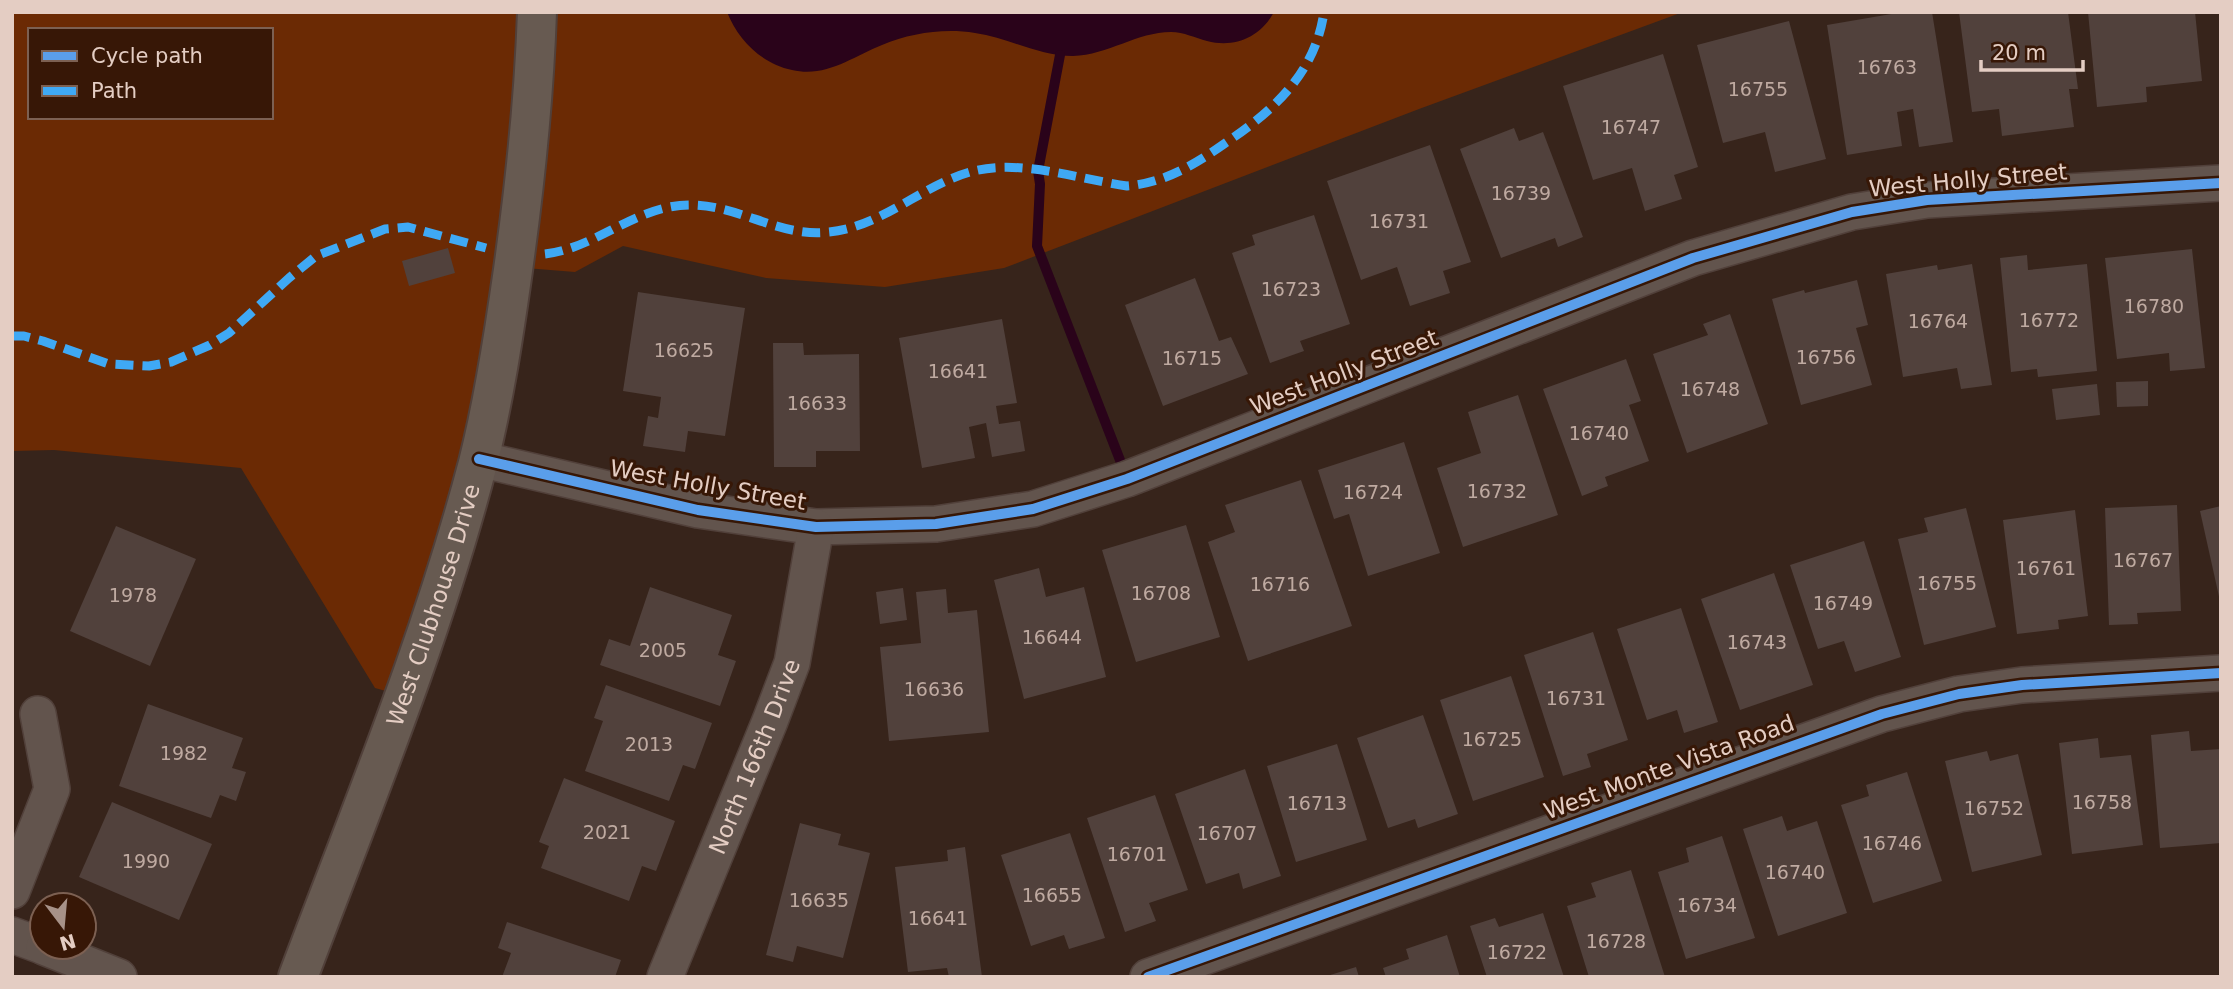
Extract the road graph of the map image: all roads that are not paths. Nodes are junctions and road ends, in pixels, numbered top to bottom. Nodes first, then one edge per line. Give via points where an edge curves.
1 (537, 12) edge
2 (2221, 183) edge
3 (479, 460) junction
4 (816, 527) junction
5 (2221, 673) edge
6 (38, 714) dead end
7 (12, 891) edge
8 (78, 961) edge
9 (119, 977) edge
10 (298, 977) edge
11 (665, 977) edge
12 (1147, 977) edge

1 - 3 street, West Clubhouse Drive via 516,252
2 - 4 street, West Holly Street via 1927,200 1852,212 1693,258 1127,479 1033,509 936,524
3 - 4 street, West Holly Street via 698,510
3 - 10 street, West Clubhouse Drive via 404,696
4 - 11 street, North 166th Drive via 792,663
5 - 12 street, West Monte Vista Road via 2022,685 1959,694 1882,715
6 - 7 street via 52,789
8 - 9 street

